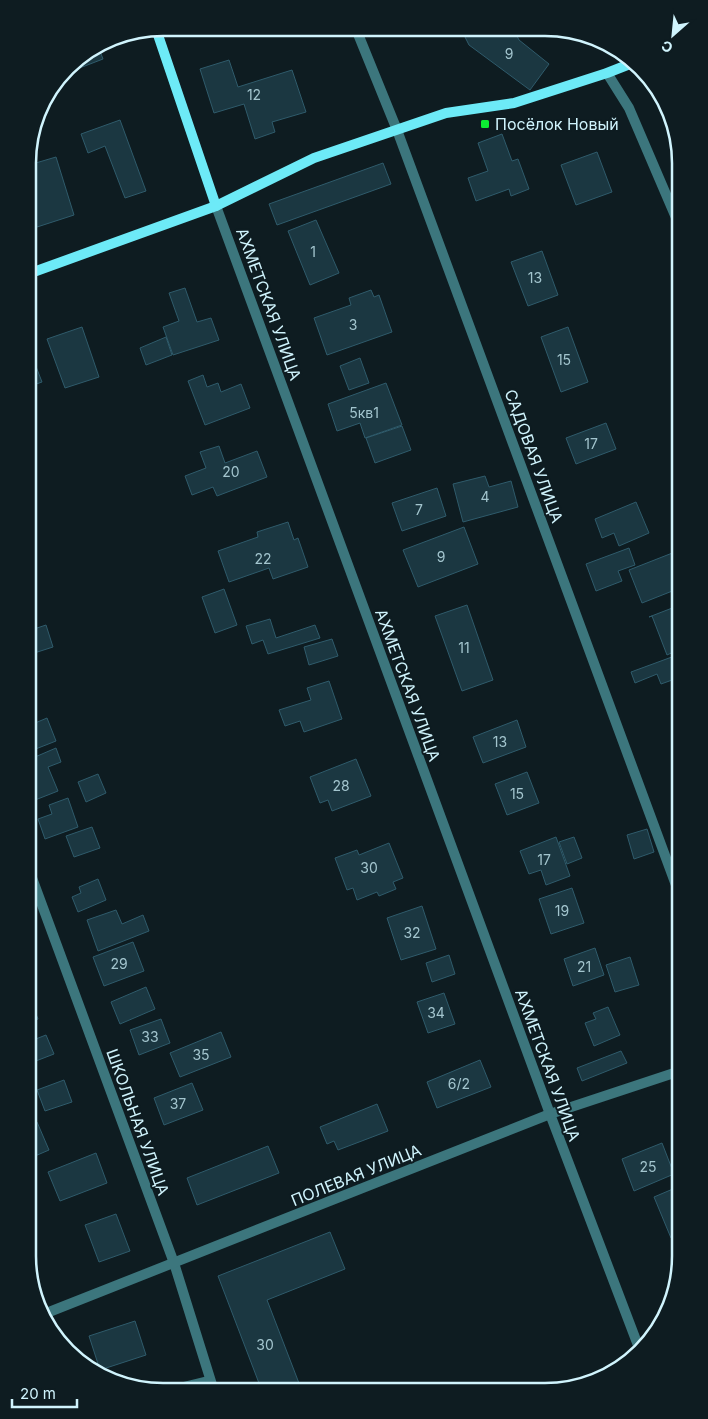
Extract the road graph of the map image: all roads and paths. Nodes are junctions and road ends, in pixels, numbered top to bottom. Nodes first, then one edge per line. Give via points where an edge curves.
1 (158, 36) edge
2 (359, 36) edge
3 (625, 66) edge
4 (607, 73) junction
5 (397, 130) junction
6 (216, 206) junction
7 (672, 208) edge
8 (37, 271) edge
9 (671, 873) edge
10 (36, 890) edge
11 (671, 1075) edge
12 (550, 1114) junction
13 (174, 1263) junction
14 (49, 1312) edge
15 (637, 1343) edge
16 (210, 1380) junction
17 (198, 1383) edge
18 (211, 1383) edge

1 - 6 street, АХМЕТСКАЯ УЛИЦА
2 - 5 street, САДОВАЯ УЛИЦА
3 - 4 street
4 - 5 street via 514,103 446,113
4 - 7 street via 629,108
5 - 6 street via 314,158
5 - 9 street, САДОВАЯ УЛИЦА
6 - 8 street
6 - 12 street, АХМЕТСКАЯ УЛИЦА
10 - 13 street, ШКОЛЬНАЯ УЛИЦА
11 - 12 street, ПОЛЕВАЯ УЛИЦА
12 - 13 street, ПОЛЕВАЯ УЛИЦА
12 - 15 street, АХМЕТСКАЯ УЛИЦА
13 - 14 street, ПОЛЕВАЯ УЛИЦА
13 - 16 street, ШКОЛЬНАЯ УЛИЦА
16 - 17 lane
16 - 18 street, ШКОЛЬНАЯ УЛИЦА

